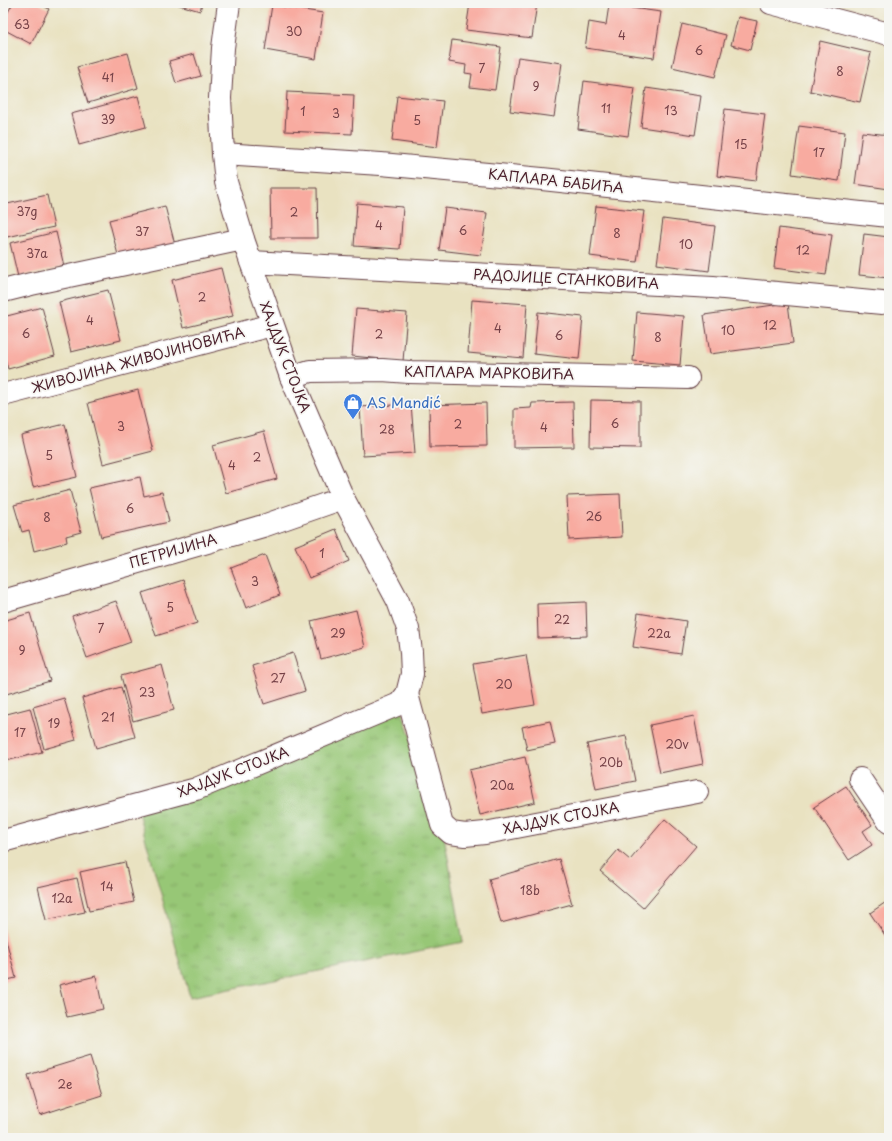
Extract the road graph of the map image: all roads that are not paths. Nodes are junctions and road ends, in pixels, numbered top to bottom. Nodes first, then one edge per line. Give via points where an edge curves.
1 (229, 3) edge
2 (771, 3) edge
3 (889, 34) edge
4 (223, 154) junction
5 (889, 216) edge
6 (242, 239) junction
7 (251, 262) junction
8 (3, 291) edge
9 (882, 303) dead end
10 (272, 326) junction
11 (291, 377) junction
12 (688, 378) dead end
13 (3, 395) edge
14 (343, 498) junction
15 (3, 600) edge
16 (407, 694) junction
17 (860, 779) dead end
18 (697, 792) dead end
19 (889, 822) edge
20 (3, 841) edge

1 - 4 street, ХАЈДУК СТОЈКА via 220,98
2 - 3 street
4 - 5 street, КАПЛАРА БАБИЋА via 381,164 550,179
4 - 6 street, ХАЈДУК СТОЈКА via 226,182
6 - 7 street, ХАЈДУК СТОЈКА
6 - 8 street
7 - 9 street, РАДОЈИЦЕ СТАНКОВИЋА via 713,287
7 - 10 street, ХАЈДУК СТОЈКА
10 - 11 street, ХАЈДУК СТОЈКА
10 - 13 street, ЖИВОЈИНА ЖИВОЈИНОВИЋА
11 - 12 street, КАПЛАРА МАРКОВИЋА via 310,371 382,370
11 - 14 street, ХАЈДУК СТОЈКА
14 - 15 street, ПЕТРИЈИНА via 263,526
14 - 16 street, ХАЈДУК СТОЈКА via 398,601 408,629 412,674
16 - 18 street, ХАЈДУК СТОЈКА via 442,825 451,833 485,833
16 - 20 street, ХАЈДУК СТОЈКА via 399,704 196,789
17 - 19 street

